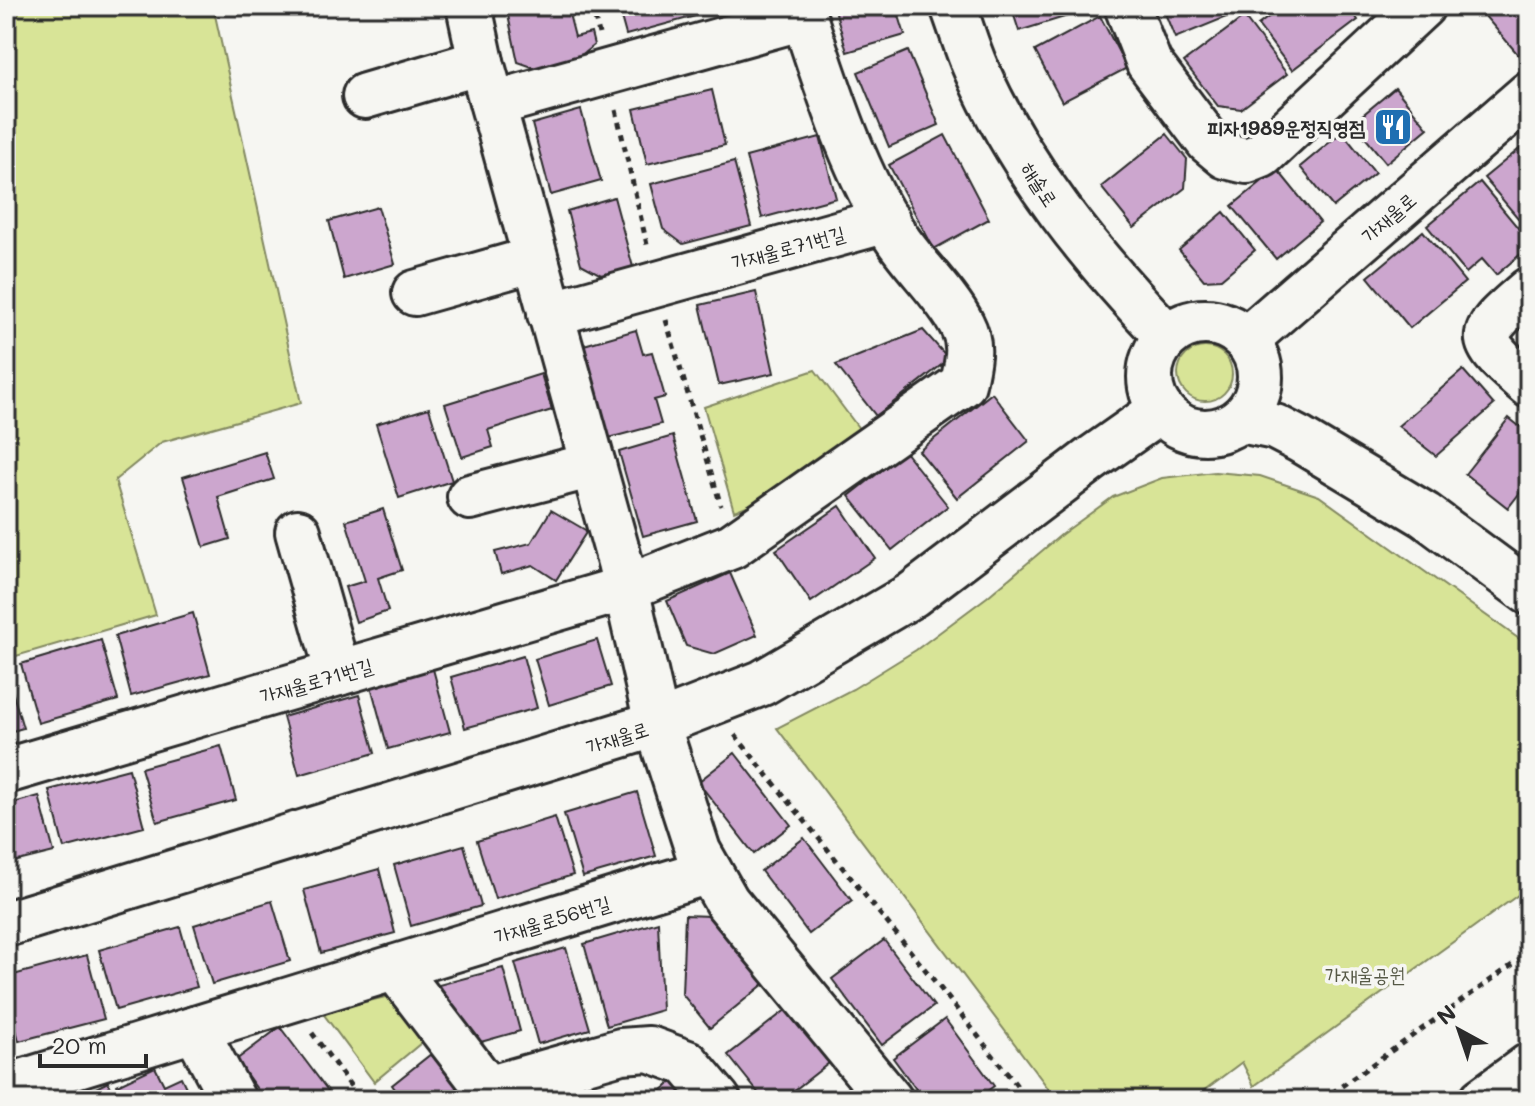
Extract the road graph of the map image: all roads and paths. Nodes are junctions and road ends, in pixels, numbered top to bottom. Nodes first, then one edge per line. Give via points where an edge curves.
1 (469, 6) edge
2 (953, 6) edge
3 (1127, 6) edge
4 (1406, 11) edge
5 (804, 12) edge
6 (481, 62) junction
7 (1529, 94) edge
8 (365, 96) dead end
9 (493, 104) junction
10 (887, 220) junction
11 (535, 259) junction
12 (1529, 290) edge
13 (415, 293) dead end
14 (550, 314) junction
15 (1167, 336) junction
16 (1247, 339) junction
17 (1529, 385) edge
18 (1161, 410) junction
19 (1258, 412) junction
20 (593, 465) junction
21 (470, 497) dead end
22 (298, 532) dead end
23 (626, 588) junction
24 (1529, 592) edge
25 (338, 673) junction
26 (709, 704) junction
27 (657, 724) junction
28 (6, 771) edge
29 (709, 871) junction
30 (6, 924) edge
31 (1529, 953) edge
32 (395, 968) junction
33 (288, 1000) junction
34 (195, 1029) junction
35 (1529, 1066) edge
36 (10, 1086) edge
37 (492, 1095) edge
38 (233, 1100) edge
39 (361, 1100) edge
40 (718, 1100) edge
41 (890, 1100) edge
42 (1028, 1100) edge
43 (1322, 1100) edge
44 (1482, 1100) edge

1 - 6 street
2 - 15 street, 해솔로 via 976,69 1057,210
3 - 4 street via 1149,63 1208,141 1226,156 1247,161 1262,155
5 - 9 street, 가재울로71번길
5 - 10 street, 가재울로71번길 via 855,160
6 - 8 street
6 - 9 street
7 - 16 street, 가재울로
9 - 11 street
10 - 14 street, 가재울로71번길
10 - 23 street, 가재울로71번길 via 962,326 970,351 963,384 732,546
11 - 13 street
11 - 14 street
12 - 17 street via 1487,332 1489,346
14 - 20 street
15 - 16 street via 1199,321 1234,328
15 - 18 street via 1150,368 1150,387
16 - 19 street via 1259,363
18 - 19 street via 1186,429 1205,432
18 - 26 street, 가재울로 via 912,595 762,683
19 - 24 street via 1425,515
20 - 21 street
20 - 23 street
22 - 25 street
23 - 25 street, 가재울로71번길
23 - 27 street
25 - 28 street, 가재울로71번길
26 - 27 street, 가재울로
26 - 42 path
27 - 29 street
27 - 30 street, 가재울로
29 - 32 street, 가재울로56번길
29 - 41 street via 727,902
31 - 43 path
32 - 33 street, 가재울로56번길
32 - 37 street
33 - 34 street, 가재울로56번길
33 - 39 path
34 - 36 street, 가재울로56번길
34 - 38 street
35 - 44 street
37 - 40 street via 621,1051 649,1049 687,1063

